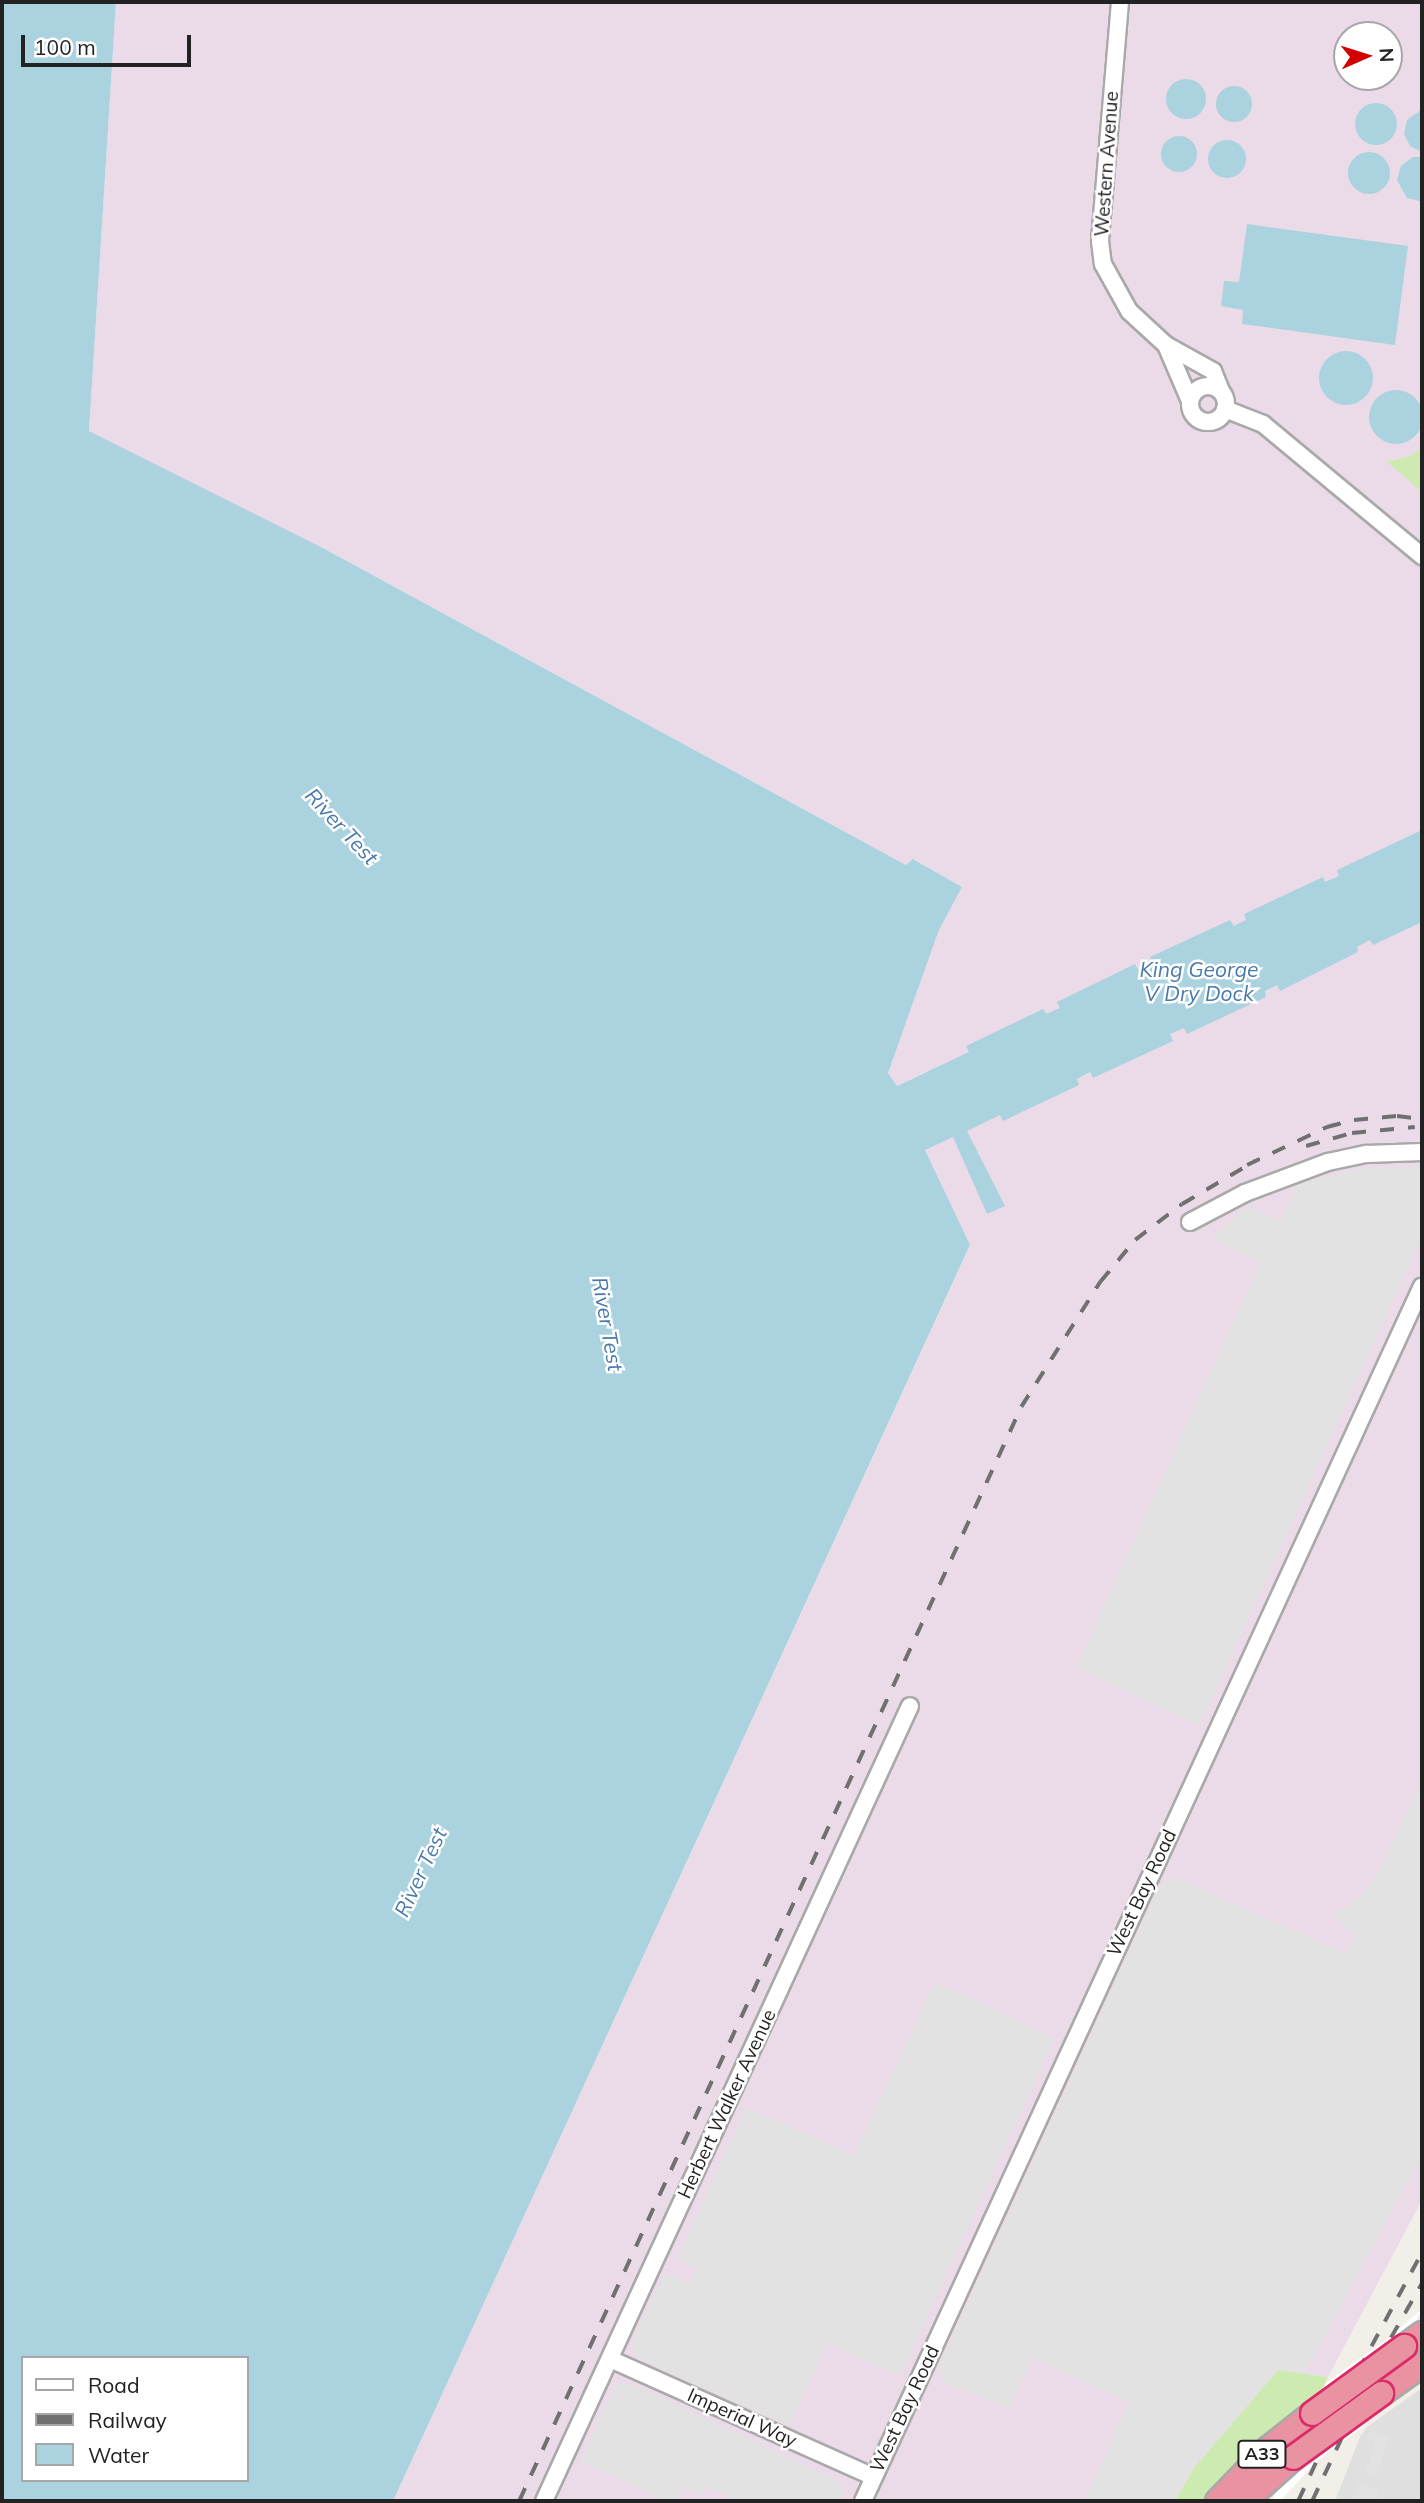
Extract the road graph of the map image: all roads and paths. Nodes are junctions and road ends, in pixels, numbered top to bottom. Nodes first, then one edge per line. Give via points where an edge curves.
1 (1120, 2) edge
2 (1166, 345) junction
3 (1221, 391) junction
4 (1190, 401) junction
5 (1225, 409) junction
6 (1422, 556) edge
7 (1422, 1152) edge
8 (1191, 1222) dead end
9 (1422, 1286) edge
10 (910, 1706) dead end
11 (1413, 2339) edge
12 (610, 2359) junction
13 (1422, 2364) edge
14 (874, 2477) junction
15 (544, 2501) edge
16 (863, 2501) edge
17 (1217, 2501) edge
18 (1244, 2501) edge

1 - 2 street, Western Avenue via 1100,241 1103,264 1129,311
2 - 3 street via 1213,372
2 - 4 street
3 - 4 street via 1205,386 1195,391
3 - 5 street
4 - 5 street via 1193,415 1203,422 1219,419
5 - 6 street via 1263,424
7 - 8 street via 1367,1154 1328,1162 1245,1193
9 - 14 street, West Bay Road
10 - 12 street, Herbert Walker Avenue
11 - 17 highway, A33, bridge via 1268,2448
12 - 14 street, Imperial Way
12 - 15 street, Herbert Walker Avenue
13 - 18 highway, A33, bridge via 1293,2457
14 - 16 street, West Bay Road

